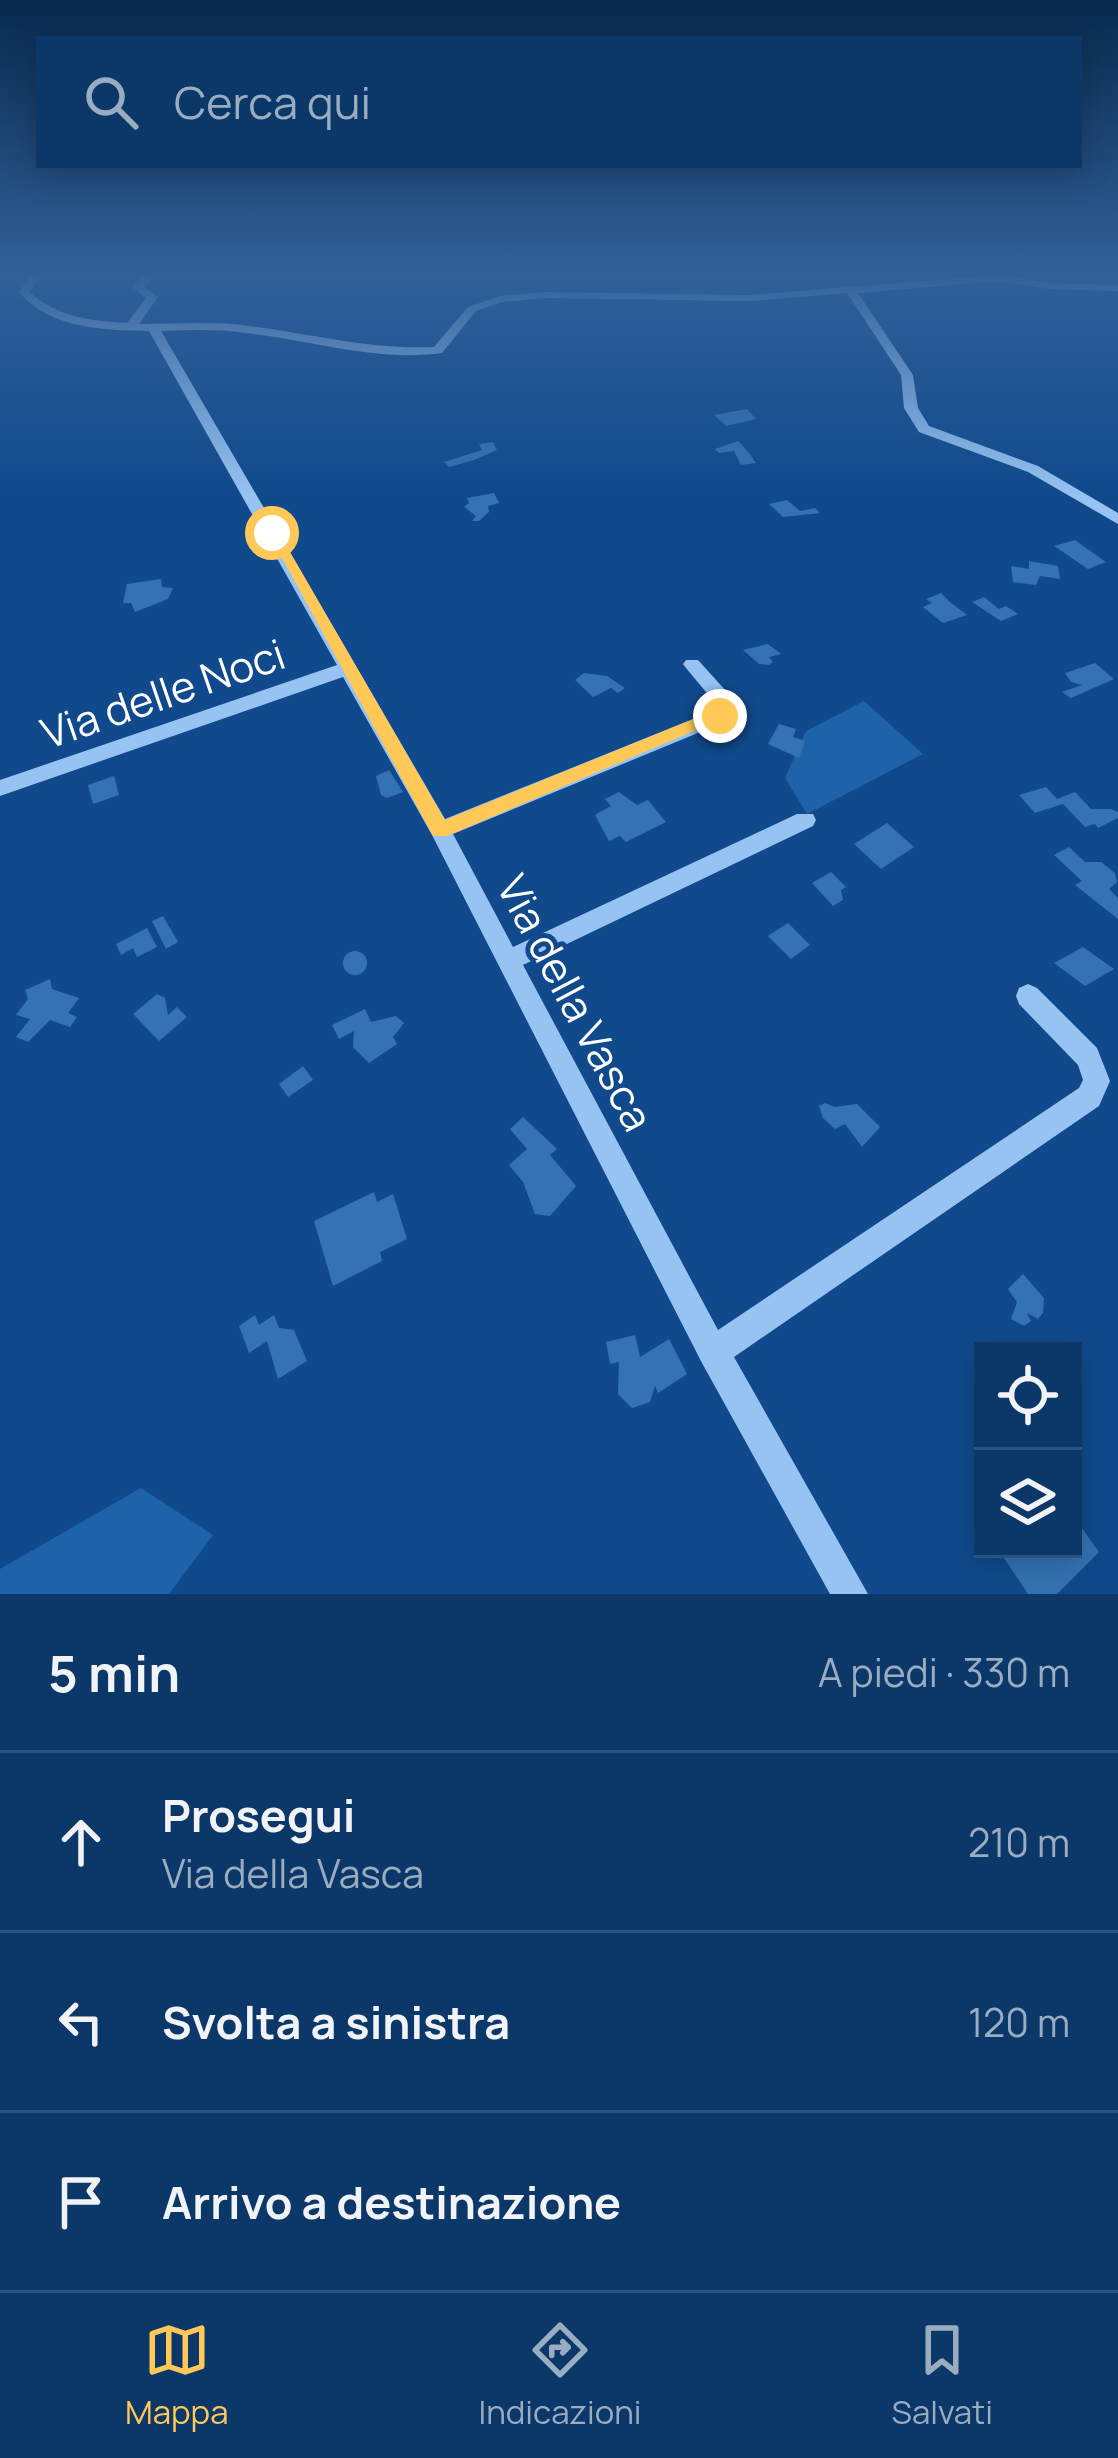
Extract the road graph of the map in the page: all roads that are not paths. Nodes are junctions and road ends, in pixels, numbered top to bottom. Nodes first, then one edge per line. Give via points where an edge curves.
1 (155, 348) edge
2 (359, 348) edge
3 (439, 348) edge
4 (889, 348) edge
5 (1118, 519) edge
6 (692, 664) dead end
7 (349, 668) junction
8 (0, 788) edge
9 (805, 820) dead end
10 (440, 830) junction
11 (508, 961) junction
12 (1028, 996) dead end
13 (713, 1352) junction
14 (850, 1594) edge

1 - 7 street, Via della Vasca
2 - 3 street
4 - 5 street via 924,429 1033,470
6 - 10 street via 726,702 720,716
7 - 8 street, Via delle Noci
7 - 10 street, Via della Vasca
9 - 11 street
10 - 11 street, Via della Vasca
11 - 13 street, Via della Vasca
12 - 13 street via 1088,1057 1097,1082 1089,1097
13 - 14 street, Via della Vasca

